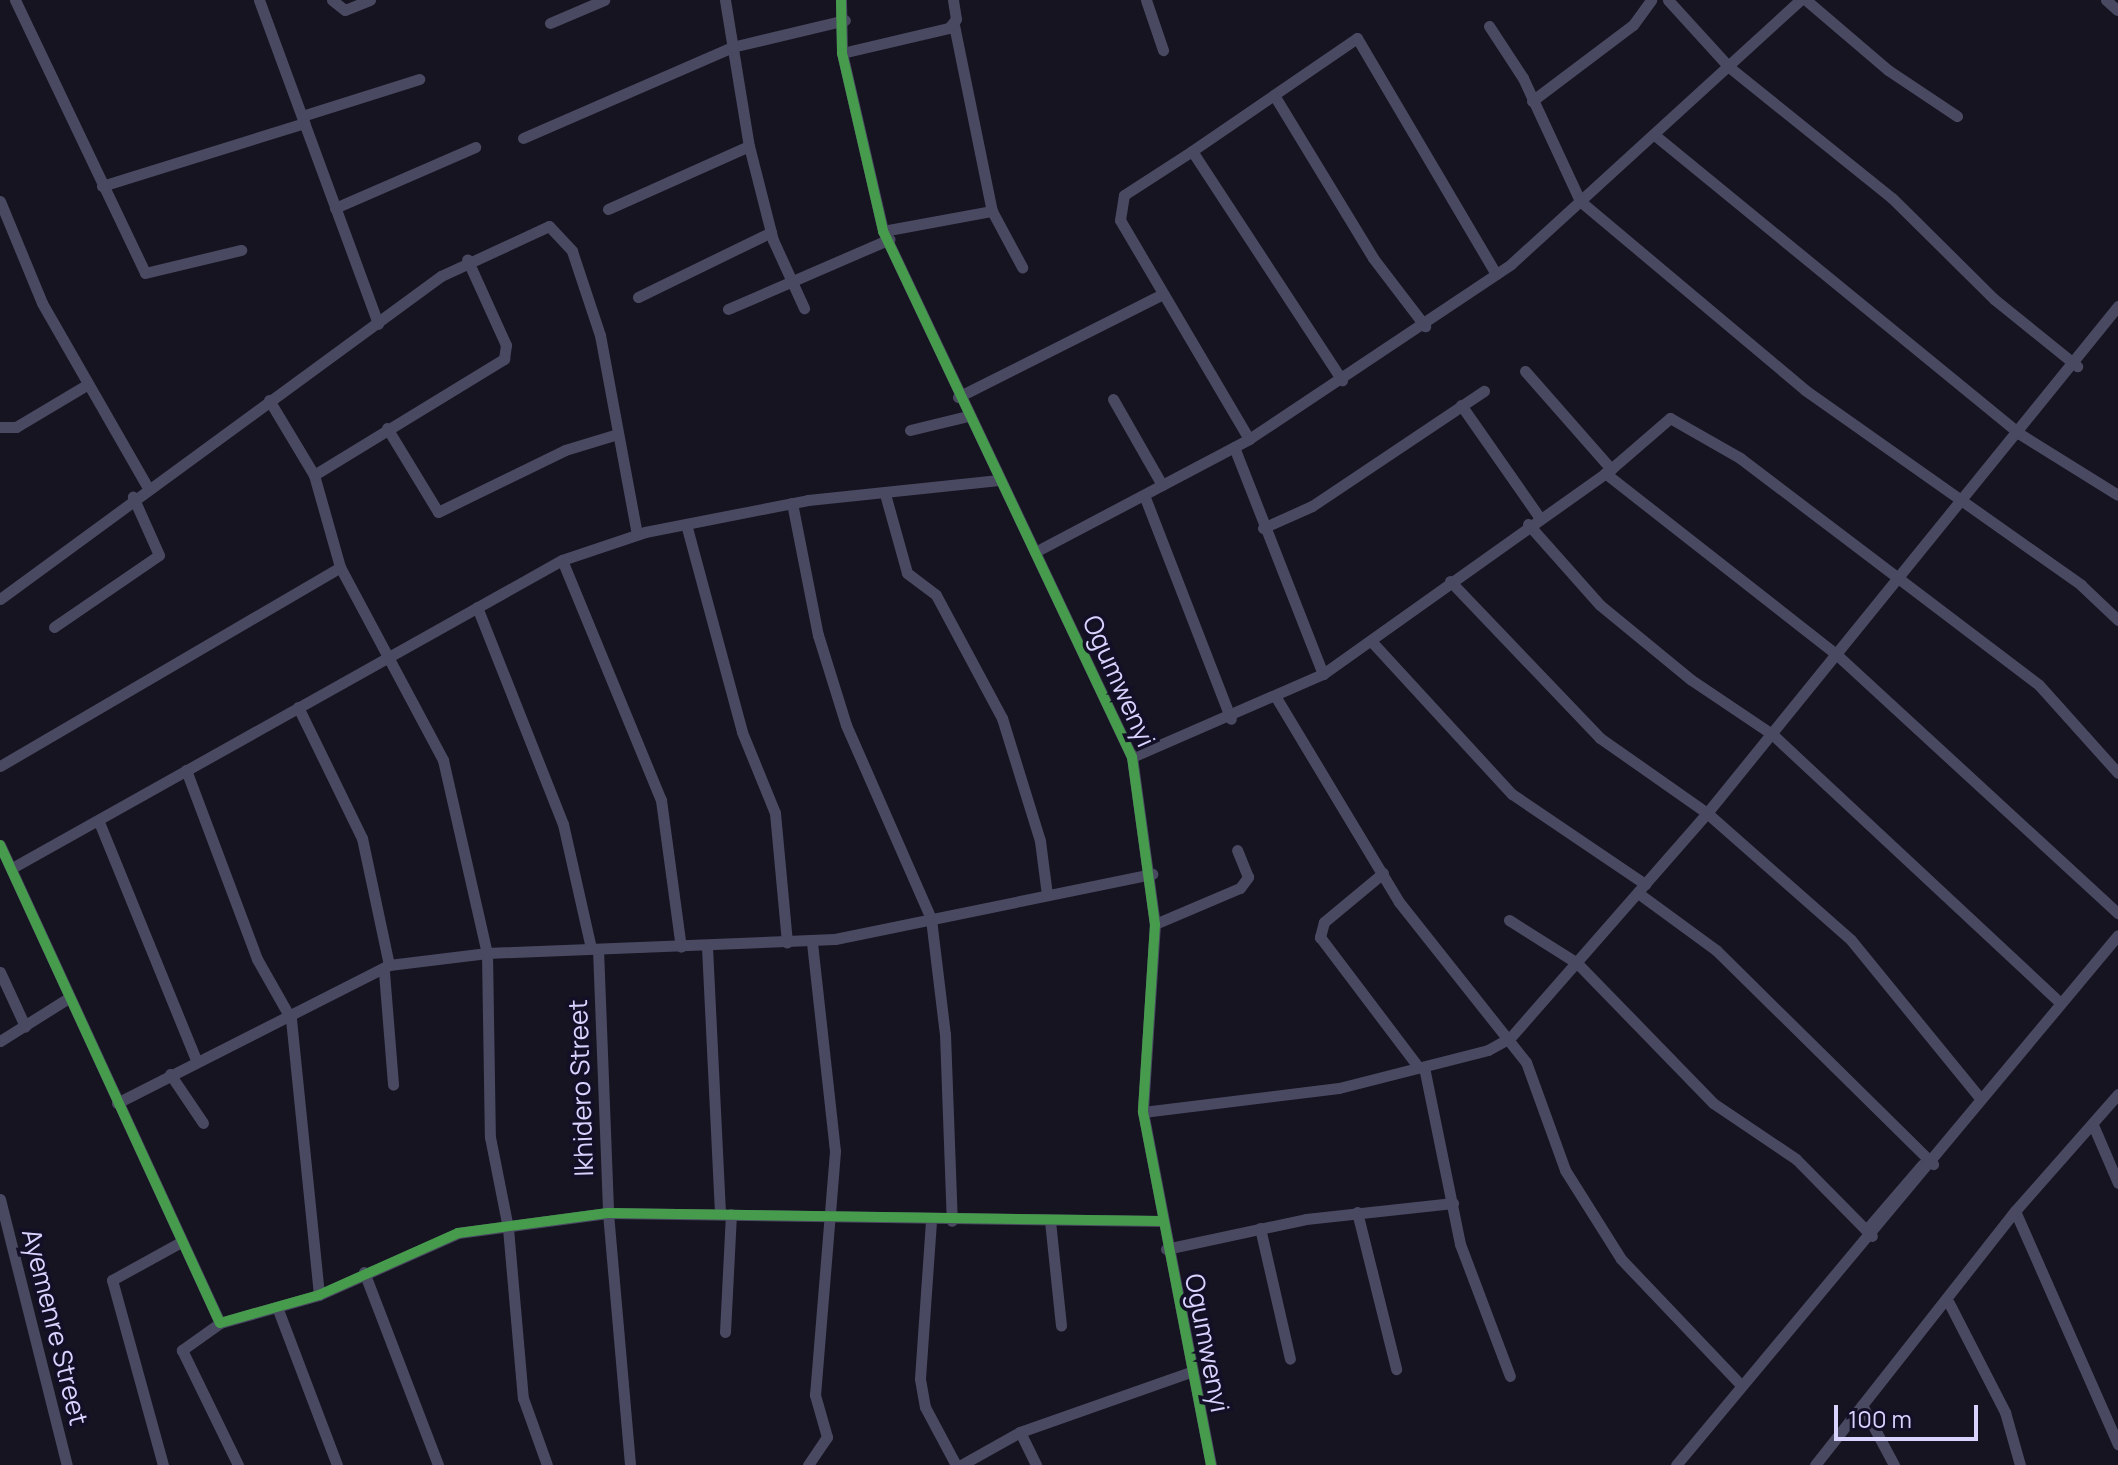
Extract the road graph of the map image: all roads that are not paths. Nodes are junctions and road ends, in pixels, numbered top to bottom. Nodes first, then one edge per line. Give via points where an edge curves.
1 (15, 0) edge
2 (259, 0) edge
3 (332, 0) edge
4 (370, 0) edge
5 (604, 0) edge
6 (725, 0) edge
7 (841, 0) edge
8 (953, 0) edge
9 (1146, 0) edge
10 (1651, 0) edge
11 (1668, 0) edge
12 (1800, 0) edge
13 (1806, 0) edge
14 (2106, 0) edge
15 (2117, 10) edge
16 (845, 20) junction
17 (550, 23) dead end
18 (954, 25) junction
19 (1489, 26) dead end
20 (732, 47) junction
21 (1163, 50) dead end
22 (842, 53) junction
23 (1729, 67) junction
24 (419, 79) dead end
25 (1274, 95) junction
26 (1532, 101) junction
27 (1957, 116) dead end
28 (303, 120) junction
29 (1657, 137) junction
30 (523, 138) dead end
31 (749, 146) junction
32 (475, 147) dead end
33 (1192, 151) junction
34 (102, 186) junction
35 (0, 201) edge
36 (1580, 201) junction
37 (335, 208) junction
38 (608, 209) dead end
39 (992, 211) junction
40 (771, 232) junction
41 (886, 235) junction
42 (241, 250) dead end
43 (467, 259) junction
44 (1022, 267) dead end
45 (1496, 274) junction
46 (790, 281) junction
47 (1161, 295) junction
48 (638, 297) dead end
49 (2118, 306) edge
50 (804, 308) dead end
51 (728, 309) dead end
52 (378, 324) junction
53 (1425, 326) junction
54 (2077, 366) junction
55 (1525, 371) dead end
56 (1342, 380) junction
57 (88, 384) junction
58 (1484, 391) dead end
59 (958, 397) junction
60 (1113, 399) dead end
61 (269, 400) junction
62 (1461, 405) junction
63 (968, 416) junction
64 (0, 427) edge
65 (387, 428) junction
66 (910, 430) dead end
67 (618, 434) junction
68 (2020, 434) junction
69 (1249, 439) junction
70 (1234, 447) junction
71 (1608, 471) junction
72 (314, 475) junction
73 (999, 480) junction
74 (1162, 485) junction
75 (147, 486) junction
76 (885, 494) junction
77 (1144, 495) junction
78 (2118, 495) edge
79 (133, 497) junction
80 (1963, 502) junction
81 (792, 503) junction
82 (1539, 517) junction
83 (686, 524) junction
84 (1528, 524) junction
85 (1263, 528) junction
86 (637, 534) junction
87 (1035, 552) junction
88 (562, 560) junction
89 (340, 567) junction
90 (1900, 578) junction
91 (1450, 581) junction
92 (0, 599) edge
93 (477, 607) junction
94 (2118, 620) edge
95 (54, 627) dead end
96 (1372, 642) junction
97 (1836, 654) junction
98 (388, 661) junction
99 (1323, 674) junction
100 (1277, 699) junction
101 (298, 707) junction
102 (1231, 719) junction
103 (1772, 734) junction
104 (1132, 757) junction
105 (0, 766) edge
106 (186, 770) junction
107 (2118, 773) edge
108 (1707, 813) junction
109 (99, 822) junction
110 (0, 845) edge
111 (1237, 850) dead end
112 (12, 868) junction
113 (1383, 873) junction
114 (1152, 874) junction
115 (1641, 888) junction
116 (1047, 895) junction
117 (2118, 913) edge
118 (931, 919) junction
119 (1509, 920) dead end
120 (1155, 924) junction
121 (2118, 935) edge
122 (812, 941) junction
123 (787, 942) junction
124 (681, 947) junction
125 (707, 947) junction
126 (594, 949) junction
127 (487, 953) junction
128 (1577, 963) junction
129 (386, 968) junction
130 (0, 972) edge
131 (67, 999) junction
132 (2057, 1000) junction
133 (291, 1019) junction
134 (25, 1026) junction
135 (1510, 1038) junction
136 (0, 1041) edge
137 (197, 1062) junction
138 (1421, 1067) junction
139 (170, 1074) junction
140 (393, 1085) dead end
141 (2118, 1094) edge
142 (1980, 1098) junction
143 (117, 1103) junction
144 (1143, 1112) junction
145 (203, 1123) dead end
146 (2093, 1125) junction
147 (1930, 1162) junction
148 (2118, 1183) edge
149 (0, 1199) edge
150 (1453, 1203) junction
151 (2015, 1211) junction
152 (1357, 1212) junction
153 (608, 1213) junction
154 (726, 1214) junction
155 (831, 1219) junction
156 (931, 1221) junction
157 (952, 1221) junction
158 (1050, 1221) junction
159 (1161, 1221) junction
160 (508, 1228) junction
161 (1260, 1228) junction
162 (1869, 1233) junction
163 (181, 1242) junction
164 (1166, 1249) junction
165 (364, 1272) junction
166 (319, 1295) junction
167 (1949, 1303) junction
168 (277, 1307) junction
169 (220, 1323) junction
170 (1061, 1325) dead end
171 (725, 1332) dead end
172 (1290, 1359) dead end
173 (1396, 1369) dead end
174 (1188, 1373) junction
175 (1510, 1376) dead end
176 (1742, 1386) junction
177 (1862, 1405) junction
178 (1020, 1432) junction
179 (2118, 1444) edge
180 (67, 1465) edge
181 (163, 1465) edge
182 (238, 1465) edge
183 (337, 1465) edge
184 (438, 1465) edge
185 (547, 1465) edge
186 (630, 1465) edge
187 (808, 1465) edge
188 (958, 1465) edge
189 (1036, 1465) edge
190 (1211, 1465) edge
191 (1676, 1465) edge
192 (1815, 1465) edge
193 (1894, 1465) edge
194 (2020, 1465) edge

1 - 34 street
2 - 28 street
3 - 4 street via 345,10
5 - 17 street
6 - 20 street
7 - 16 street, Ogumwenyi
8 - 18 street
9 - 21 street
10 - 26 street via 1633,25
11 - 23 street
12 - 23 street
13 - 27 street via 1888,70
14 - 15 street
16 - 20 street
16 - 22 street, Ogumwenyi
18 - 22 street
18 - 39 street
19 - 26 street
20 - 30 street
20 - 31 street
22 - 41 street, Ogumwenyi
23 - 29 street
23 - 54 street via 1892,198 1994,299
24 - 28 street
25 - 33 street
25 - 45 street via 1350,38 1365,44
25 - 53 street via 1373,258
26 - 36 street
28 - 34 street
28 - 37 street
29 - 36 street
29 - 68 street
31 - 38 street
31 - 40 street
32 - 37 street
33 - 47 street via 1124,195 1118,207
33 - 56 street
34 - 42 street via 145,273
35 - 57 street via 42,303
36 - 45 street
36 - 80 street via 1805,390
37 - 52 street
39 - 41 street
39 - 44 street
40 - 46 street
40 - 48 street
41 - 46 street
41 - 59 street, Ogumwenyi
43 - 52 street
43 - 65 street via 506,345 504,359
43 - 67 street via 542,227 555,229 572,251 600,335
45 - 53 street
46 - 50 street
46 - 51 street
47 - 59 street
47 - 69 street
49 - 54 street
52 - 61 street
53 - 56 street
54 - 68 street
55 - 71 street
56 - 69 street
57 - 64 street via 16,427
57 - 75 street
58 - 62 street
59 - 63 street, Ogumwenyi
60 - 74 street
61 - 72 street
61 - 75 street
62 - 82 street
62 - 85 street via 1312,506
63 - 66 street
63 - 73 street, Ogumwenyi
65 - 67 street via 438,512 565,450
65 - 72 street
67 - 86 street
68 - 78 street
68 - 80 street
69 - 70 street
70 - 74 street
70 - 85 street
71 - 82 street
71 - 90 street via 1660,425 1681,420
71 - 97 street
72 - 89 street
73 - 76 street
73 - 87 street, Ogumwenyi
74 - 77 street
75 - 79 street
76 - 81 street
76 - 116 street via 907,573 936,595 1002,718 1040,841
77 - 87 street
77 - 102 street
79 - 92 street
79 - 95 street via 159,555
80 - 90 street
80 - 94 street
81 - 83 street
81 - 118 street via 818,635 846,725
82 - 84 street
83 - 86 street
83 - 123 street via 742,732 775,813
84 - 91 street
84 - 103 street via 1600,605
85 - 99 street
86 - 88 street
87 - 104 street, Ogumwenyi
88 - 93 street
88 - 124 street via 661,800
89 - 98 street
89 - 105 street
90 - 97 street
90 - 107 street via 2039,685
91 - 96 street
91 - 108 street via 1600,738
93 - 98 street
93 - 126 street, Ikhidero Street via 563,824
96 - 99 street
96 - 115 street via 1512,794
97 - 103 street
97 - 117 street
98 - 101 street
98 - 127 street via 443,760
99 - 100 street
100 - 102 street
100 - 113 street
101 - 106 street
101 - 129 street via 362,838
102 - 104 street
103 - 108 street
103 - 132 street
104 - 114 street, Ogumwenyi
106 - 109 street
106 - 133 street via 257,959
108 - 115 street
108 - 142 street via 1851,940
109 - 112 street
109 - 137 street
110 - 112 street
111 - 120 street via 1248,877 1240,888
112 - 131 street
113 - 135 street
113 - 138 street via 1324,922 1320,937
114 - 116 street
114 - 120 street, Ogumwenyi
115 - 128 street
115 - 147 street via 1716,950
116 - 118 street
118 - 122 street
118 - 157 street via 945,1034
119 - 128 street
120 - 144 street, Ogumwenyi
121 - 132 street
122 - 123 street
122 - 155 street via 835,1151
123 - 125 street
124 - 125 street
124 - 126 street
125 - 154 street
126 - 127 street
126 - 153 street, Ikhidero Street
127 - 129 street
127 - 160 street via 490,1137
128 - 135 street
128 - 162 street via 1713,1103 1796,1159
129 - 133 street
129 - 140 street
130 - 134 street
131 - 134 street
131 - 143 street
132 - 142 street
133 - 137 street
133 - 166 street
134 - 136 street
135 - 138 street
135 - 176 street via 1569,1178 1621,1259
137 - 139 street
138 - 144 street via 1339,1088
138 - 150 street
139 - 143 street
139 - 145 street
141 - 146 street
142 - 147 street
143 - 163 street
144 - 159 street, Ogumwenyi
146 - 148 street
146 - 151 street
147 - 162 street
149 - 180 street, Ayemenre Street
150 - 152 street
150 - 175 street via 1460,1244
151 - 167 street
151 - 179 street
152 - 161 street
152 - 173 street
153 - 154 street
153 - 160 street
153 - 186 street, Ikhidero Street
154 - 155 street
154 - 171 street
155 - 156 street
155 - 187 street via 815,1395 827,1437
156 - 157 street
156 - 188 street via 920,1379 925,1407
157 - 158 street
158 - 159 street
158 - 170 street
159 - 164 street, Ogumwenyi
160 - 165 street via 458,1233
160 - 185 street via 523,1398
161 - 164 street
161 - 172 street
162 - 176 street
163 - 169 street
163 - 181 street via 112,1280
164 - 174 street, Ogumwenyi
165 - 166 street
165 - 184 street
166 - 168 street
167 - 177 street
167 - 194 street via 2005,1412
168 - 169 street
168 - 183 street
169 - 182 street via 182,1350
174 - 178 street
174 - 190 street, Ogumwenyi
176 - 191 street
177 - 192 street
177 - 193 street
178 - 188 street
178 - 189 street

